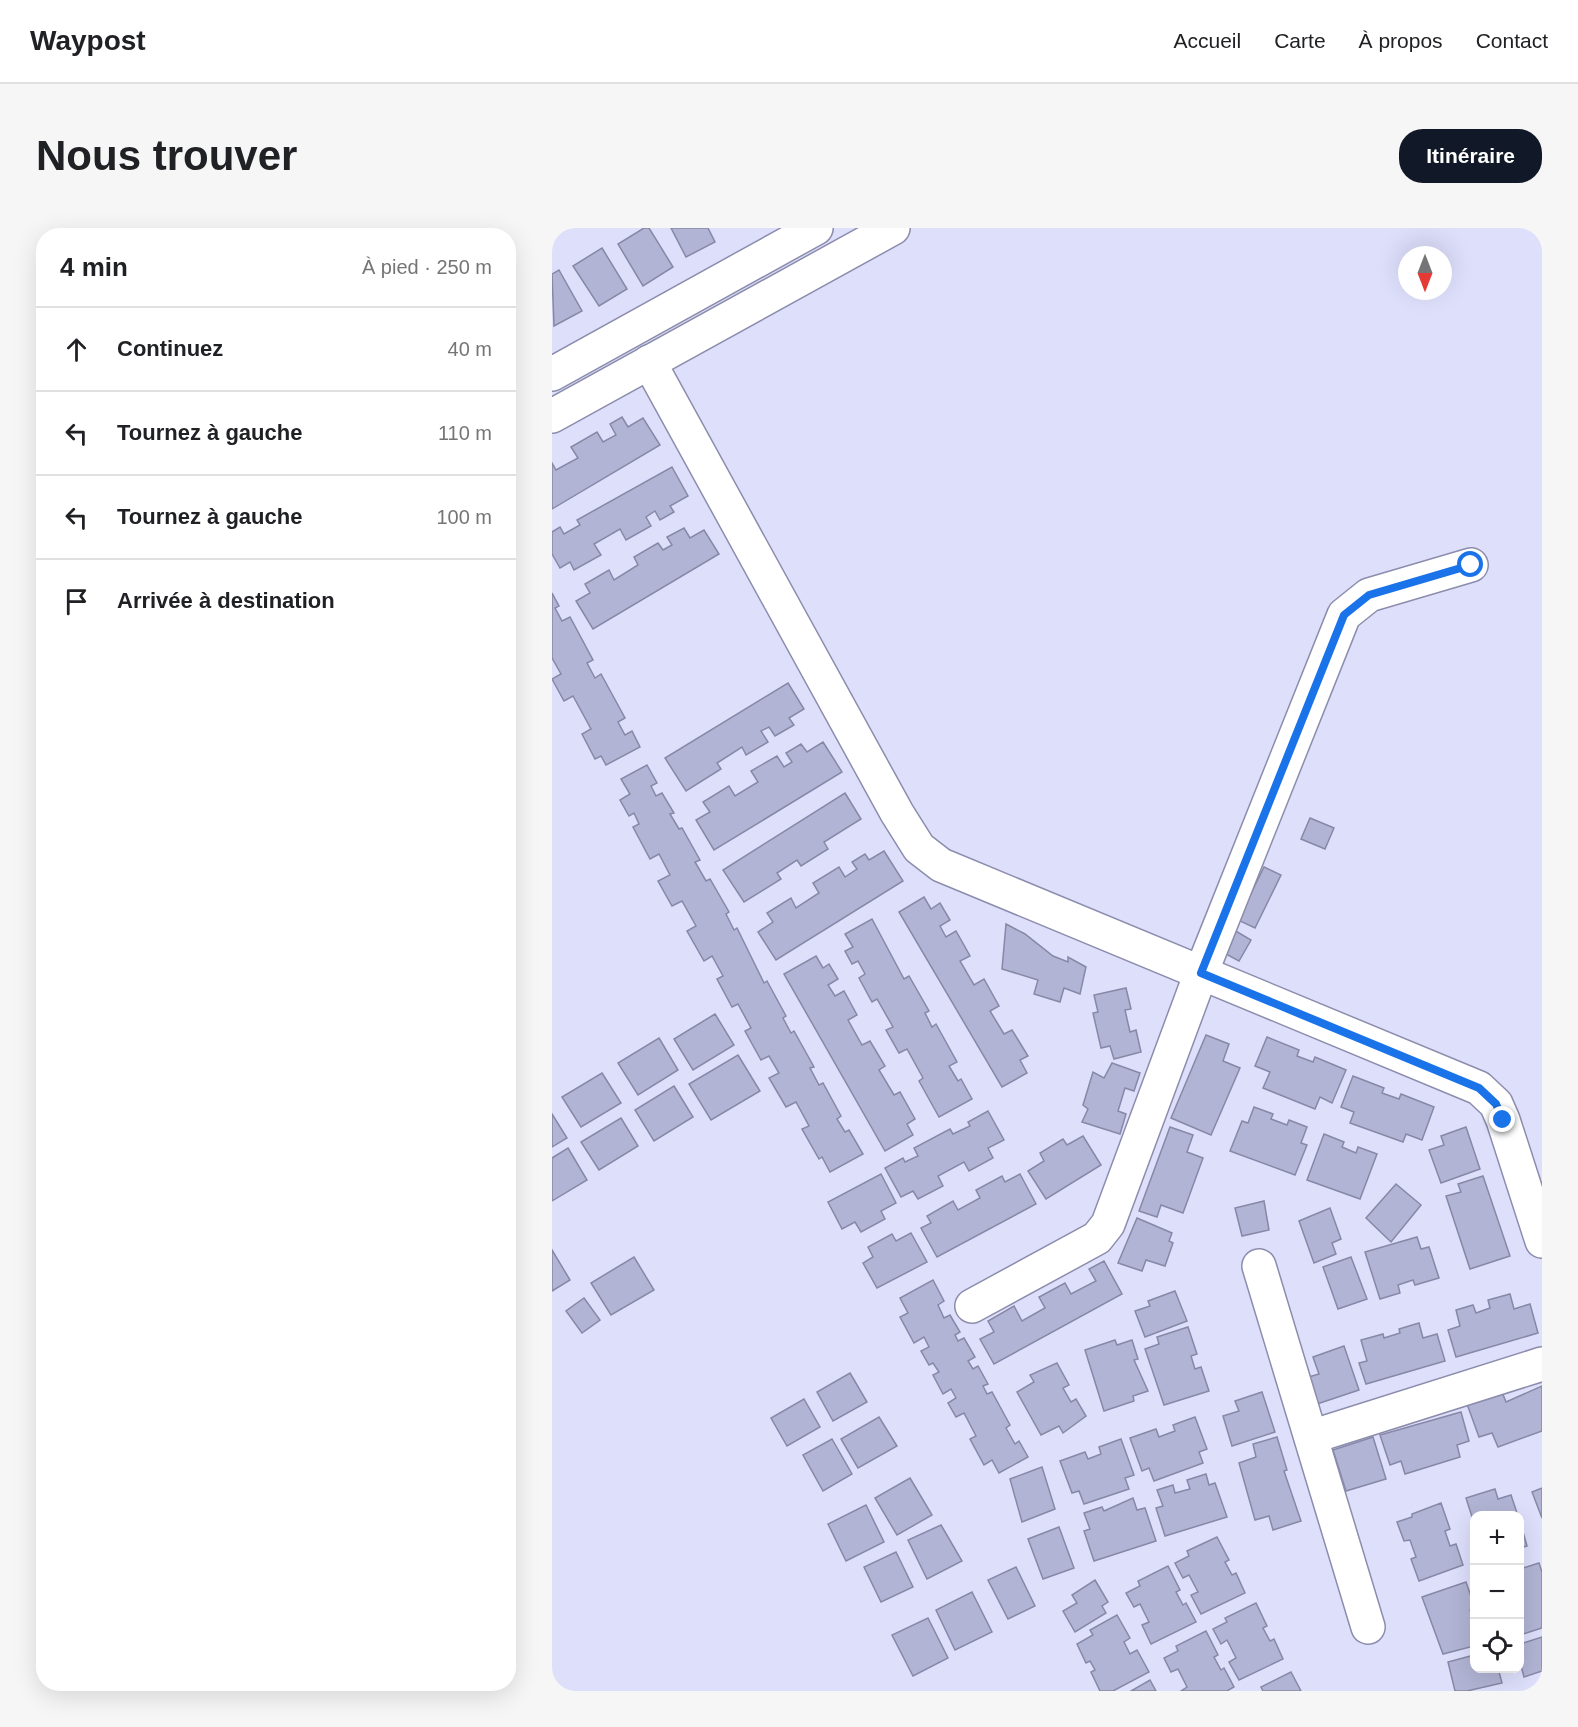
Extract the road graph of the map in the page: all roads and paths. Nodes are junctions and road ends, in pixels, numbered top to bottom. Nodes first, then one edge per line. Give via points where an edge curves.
1 (816, 228) edge
2 (893, 228) edge
3 (649, 362) junction
4 (552, 374) edge
5 (552, 416) edge
6 (1471, 565) dead end
7 (1201, 973) junction
8 (1542, 1241) edge
9 (1258, 1266) dead end
10 (972, 1306) dead end
11 (1542, 1364) edge
12 (1311, 1437) junction
13 (1368, 1627) dead end

1 - 4 street
2 - 3 street
3 - 5 street
3 - 7 street via 919,848 941,865
6 - 7 street via 1369,595 1344,615
7 - 8 street via 1479,1088 1496,1104 1503,1120
7 - 10 street via 1108,1224 1097,1238
9 - 12 street
11 - 12 street
12 - 13 street

